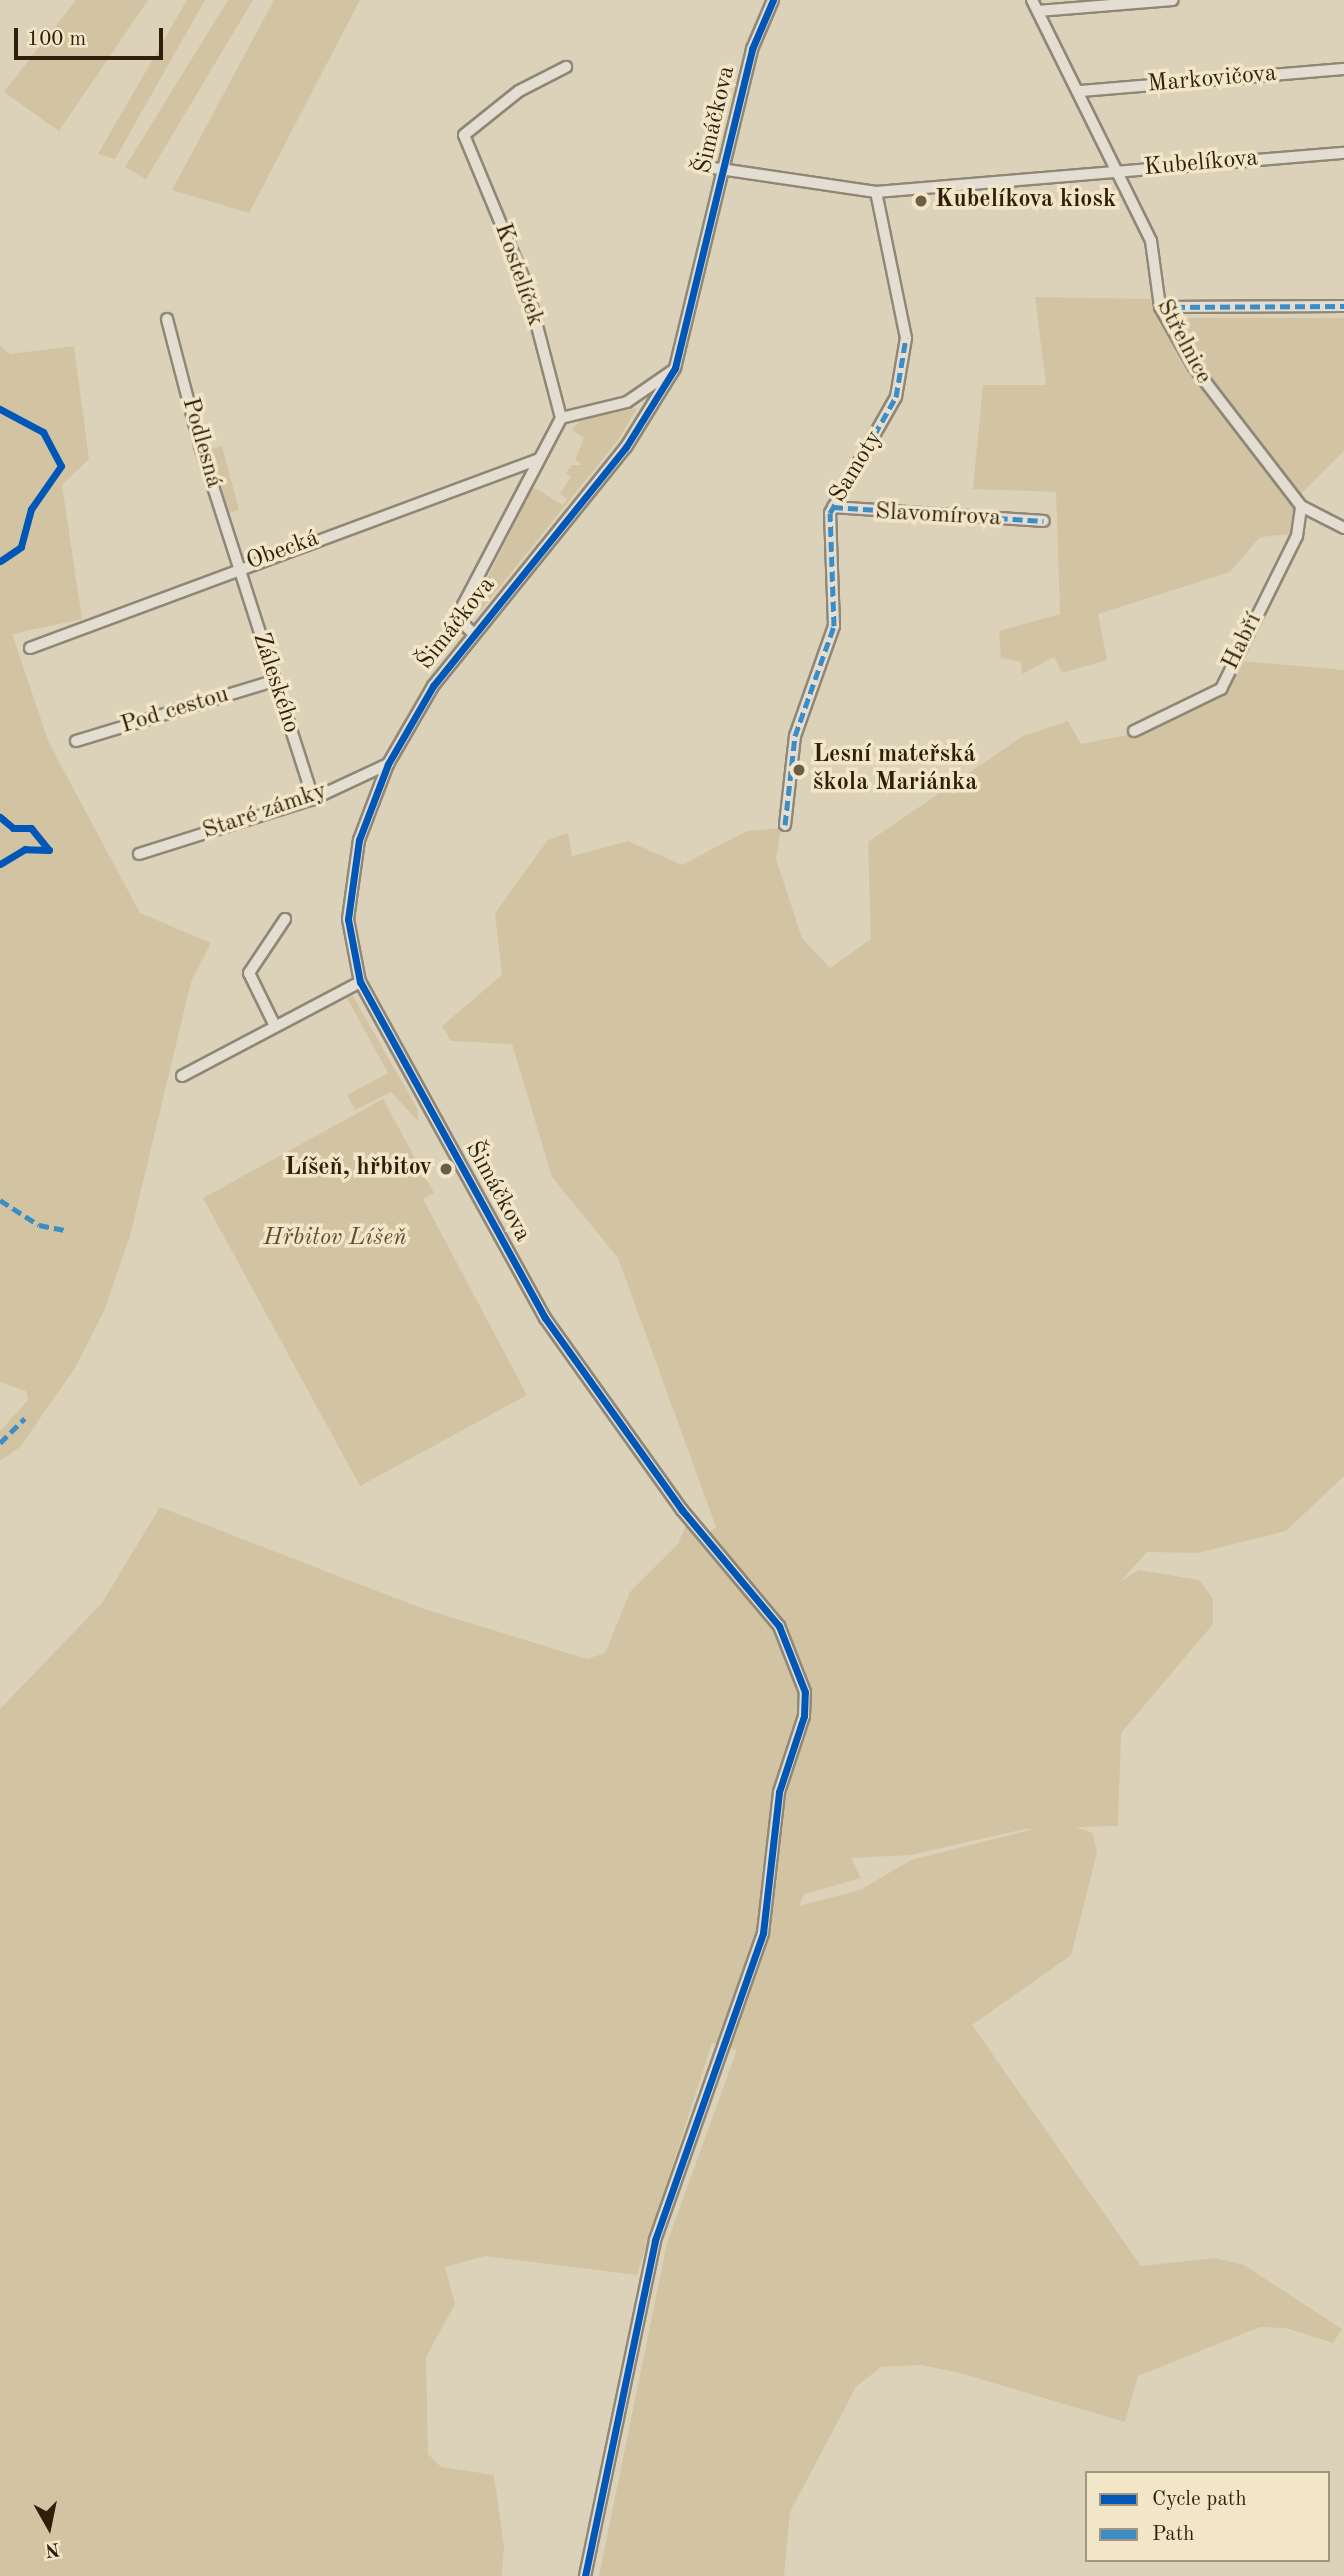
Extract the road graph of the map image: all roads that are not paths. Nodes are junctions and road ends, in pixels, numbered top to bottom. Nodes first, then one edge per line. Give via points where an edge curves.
1 (773, 0) edge
2 (1032, 0) edge
3 (1173, 0) edge
4 (1038, 11) junction
5 (566, 67) dead end
6 (1344, 69) edge
7 (1080, 91) junction
8 (1344, 153) edge
9 (707, 167) dead end
10 (724, 171) junction
11 (1118, 171) junction
12 (876, 192) junction
13 (1344, 306) edge
14 (1160, 307) junction
15 (167, 319) dead end
16 (675, 368) junction
17 (561, 418) junction
18 (538, 459) junction
19 (1301, 506) junction
20 (833, 507) junction
21 (1044, 521) dead end
22 (1344, 528) edge
23 (238, 567) junction
24 (474, 634) junction
25 (30, 648) dead end
26 (274, 681) junction
27 (1134, 731) dead end
28 (76, 741) dead end
29 (388, 764) junction
30 (313, 799) junction
31 (785, 825) dead end
32 (139, 854) dead end
33 (285, 919) dead end
34 (360, 982) junction
35 (275, 1026) junction
36 (182, 1076) dead end
37 (584, 2576) edge

1 - 10 street, Šimáčkova via 752,49
2 - 4 street, Střelnice
3 - 4 street
4 - 7 street, Střelnice
5 - 17 street, Kostelíček via 519,91 464,135 526,284
6 - 7 street, Markovičova
7 - 11 street, Střelnice
8 - 11 street, Kubelíkova
9 - 10 street, Kubelíkova
10 - 12 street, Kubelíkova
10 - 16 street, Šimáčkova
11 - 12 street, Kubelíkova
11 - 14 street, Střelnice via 1151,241
12 - 20 street, Samoty via 906,338 897,397
13 - 14 street
14 - 19 street, Střelnice via 1221,410
15 - 23 street, Podlesná
16 - 17 street via 627,402
16 - 24 street, Šimáčkova via 626,447
17 - 18 street, Šimáčkova
18 - 23 street, Obecká
18 - 24 street, Šimáčkova via 463,605 464,625
19 - 22 street, Střelnice
19 - 27 street, Habří via 1297,536 1221,689
20 - 21 street, Slavomírova
20 - 31 street, Samoty via 834,626 794,736
23 - 25 street, Obecká
23 - 26 street, Záleského
24 - 29 street, Šimáčkova via 437,680
26 - 28 street, Pod cestou
26 - 30 street, Záleského
29 - 30 street, Staré zámky
29 - 34 street, Šimáčkova via 351,880 348,919
30 - 32 street, Staré zámky
33 - 35 street via 249,973
34 - 35 street
34 - 37 street, Šimáčkova via 545,1318 691,1520 779,1626 805,1692 804,1716 779,1792 763,1933 655,2240
35 - 36 street

